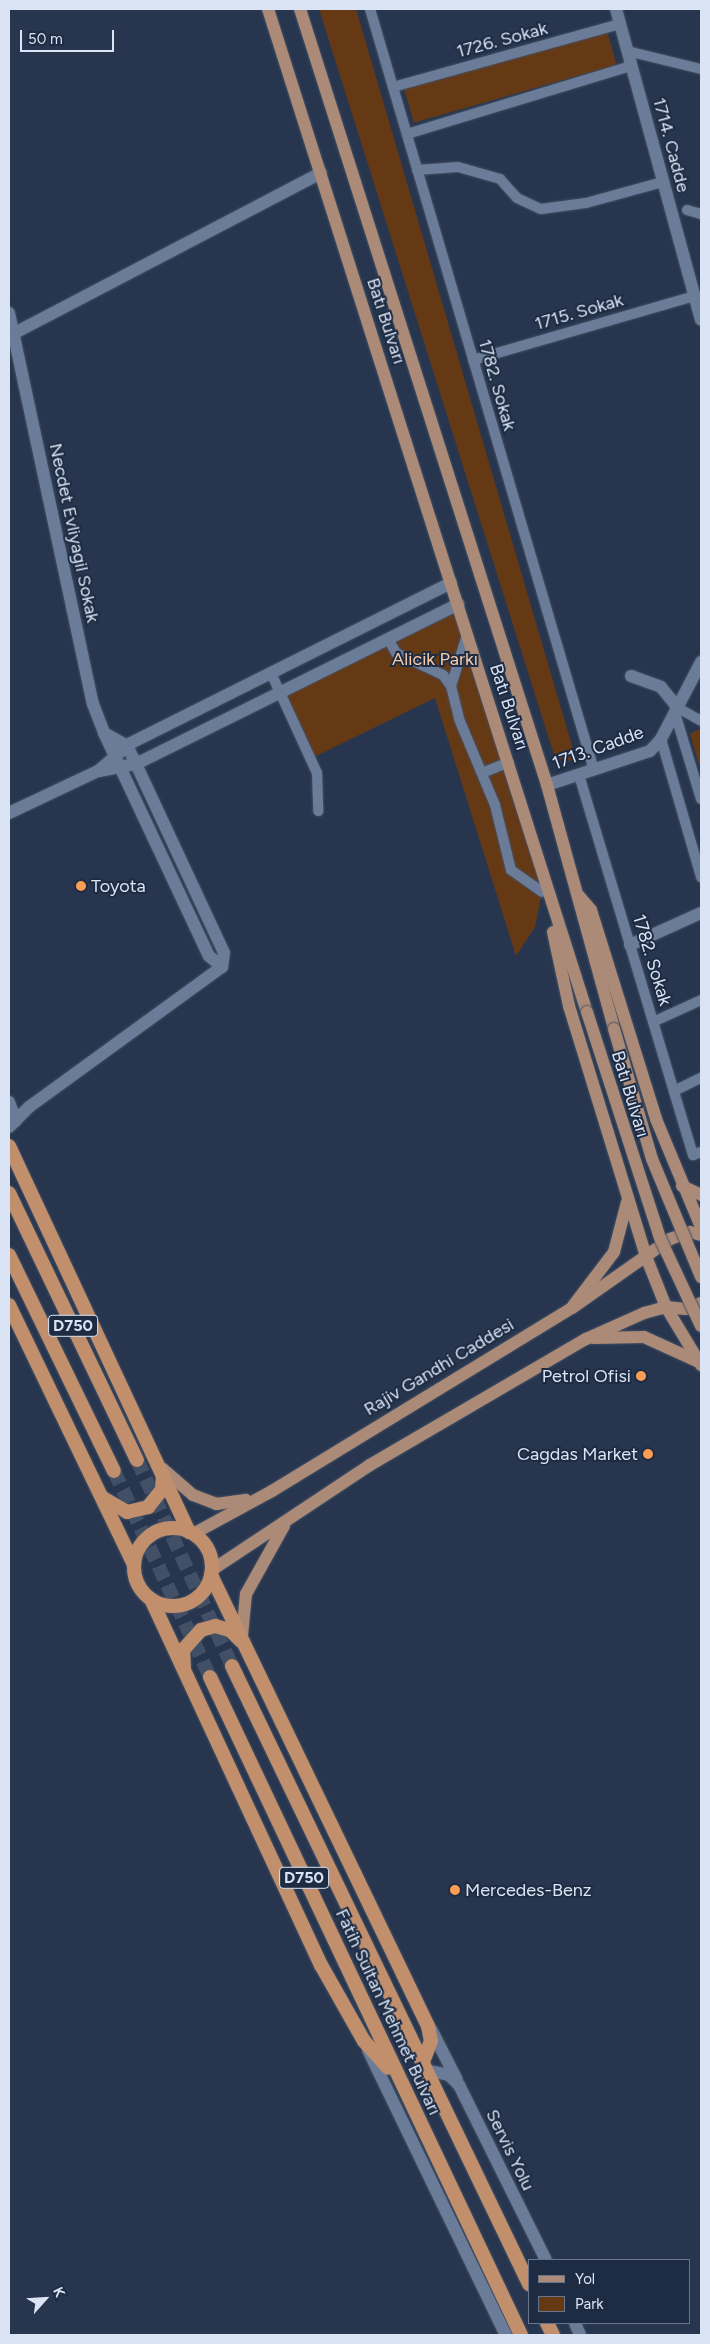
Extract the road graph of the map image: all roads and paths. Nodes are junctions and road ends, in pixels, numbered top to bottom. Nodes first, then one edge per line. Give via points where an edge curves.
1 (268, 9) edge
2 (300, 9) edge
3 (370, 9) edge
4 (616, 9) edge
5 (620, 24) junction
6 (627, 51) junction
7 (631, 66) junction
8 (701, 69) edge
9 (392, 87) junction
10 (407, 134) junction
11 (417, 170) junction
12 (321, 173) junction
13 (663, 182) junction
14 (687, 210) dead end
15 (701, 214) edge
16 (698, 298) edge
17 (9, 313) edge
18 (701, 320) edge
19 (11, 335) edge
20 (473, 360) junction
21 (451, 583) junction
22 (458, 604) junction
23 (467, 633) junction
24 (388, 640) junction
25 (701, 662) edge
26 (271, 673) junction
27 (631, 676) dead end
28 (451, 686) junction
29 (280, 692) junction
30 (676, 710) junction
31 (701, 721) edge
32 (104, 733) junction
33 (661, 739) junction
34 (127, 746) junction
35 (116, 762) junction
36 (508, 762) junction
37 (136, 764) junction
38 (594, 770) junction
39 (482, 773) junction
40 (579, 775) junction
41 (547, 785) junction
42 (701, 799) edge
43 (318, 811) dead end
44 (9, 813) edge
45 (540, 862) junction
46 (701, 876) edge
47 (542, 892) junction
48 (576, 892) junction
49 (701, 913) edge
50 (630, 945) junction
51 (222, 967) junction
52 (701, 1000) edge
53 (653, 1022) junction
54 (701, 1078) edge
55 (674, 1091) junction
56 (9, 1102) edge
57 (12, 1124) edge
58 (9, 1146) edge
59 (697, 1153) edge
60 (682, 1186) junction
61 (9, 1193) edge
62 (628, 1194) junction
63 (701, 1195) edge
64 (701, 1227) edge
65 (701, 1235) edge
66 (9, 1255) edge
67 (648, 1259) junction
68 (701, 1277) edge
69 (701, 1303) edge
70 (9, 1305) edge
71 (666, 1306) junction
72 (572, 1308) junction
73 (701, 1326) edge
74 (586, 1338) junction
75 (701, 1364) edge
76 (137, 1460) tunnel mouth
77 (163, 1469) junction
78 (114, 1471) tunnel mouth
79 (272, 1491) junction
80 (100, 1496) junction
81 (286, 1521) junction
82 (191, 1533) junction
83 (134, 1565) junction
84 (212, 1573) junction
85 (151, 1599) junction
86 (242, 1636) junction
87 (251, 1654) junction
88 (232, 1666) tunnel mouth
89 (210, 1677) tunnel mouth
90 (188, 1684) junction
91 (421, 2009) junction
92 (364, 2041) junction
93 (427, 2065) junction
94 (399, 2080) junction
95 (459, 2085) junction
96 (546, 2259) edge
97 (528, 2282) edge
98 (506, 2335) edge
99 (521, 2335) edge

1 - 12 main road, Batı Bulvarı
2 - 41 main road, Batı Bulvarı
3 - 9 street, 1782. Sokak
4 - 5 street, 1714. Cadde
5 - 6 street, 1714. Cadde
5 - 9 street, 1726. Sokak
6 - 7 street, 1714. Cadde
6 - 8 street
7 - 10 street
7 - 13 street, 1714. Cadde
9 - 10 street, 1782. Sokak
10 - 11 street, 1782. Sokak
11 - 13 street via 458,167 500,179 518,198 541,209 586,204
11 - 20 street, 1782. Sokak
12 - 19 street
12 - 21 main road, Batı Bulvarı
13 - 16 street, 1714. Cadde
14 - 15 street
16 - 18 street, 1714. Cadde
16 - 20 street, 1715. Sokak
17 - 19 street, Necdet Evliyagil Sokak
19 - 32 street, Necdet Evliyagil Sokak via 93,704
20 - 38 street, 1782. Sokak
21 - 22 main road, Batı Bulvarı
21 - 26 street
22 - 23 main road, Batı Bulvarı
22 - 24 street
23 - 28 street
23 - 36 main road, Batı Bulvarı
24 - 28 street via 396,654 443,675
24 - 29 street
25 - 30 street, 1713. Cadde
26 - 29 street
26 - 34 street
27 - 30 street via 661,687
28 - 39 street via 459,719
29 - 37 street
29 - 43 street via 317,773
30 - 31 street
30 - 33 street, 1713. Cadde
30 - 42 street
32 - 34 street
32 - 35 street, Necdet Evliyagil Sokak
33 - 38 street, 1713. Cadde via 643,754
33 - 46 street
34 - 35 street
34 - 37 street
35 - 37 street
35 - 44 street
35 - 51 street, Necdet Evliyagil Sokak via 209,956
36 - 39 street
36 - 45 main road, Batı Bulvarı
37 - 51 street via 224,953
38 - 40 street, 1713. Cadde
39 - 47 street via 511,870
40 - 41 street, 1713. Cadde
40 - 50 street, 1782. Sokak
41 - 48 main road, Batı Bulvarı
45 - 47 main road via 537,872
45 - 73 main road, Batı Bulvarı, bridge via 660,1238
47 - 62 main road via 569,1006
48 - 60 main road via 591,910 656,1119
48 - 68 main road, Batı Bulvarı, bridge via 652,1159
49 - 50 street
50 - 53 street, 1782. Sokak
51 - 57 street
52 - 53 street
53 - 55 street, 1782. Sokak
54 - 55 street
55 - 59 street, 1782. Sokak
56 - 57 street
58 - 77 highway
60 - 63 main road
60 - 64 main road
61 - 76 highway, D750
62 - 67 main road
62 - 72 main road via 614,1252
65 - 67 main road, Rajiv Gandhi Caddesi via 690,1232 670,1239
66 - 78 highway, D750
67 - 71 main road
67 - 72 main road, Rajiv Gandhi Caddesi
69 - 71 main road via 686,1309
70 - 80 highway
71 - 74 main road
71 - 75 main road
72 - 79 main road, Rajiv Gandhi Caddesi
74 - 75 main road via 644,1337
74 - 81 main road via 370,1465
77 - 79 main road via 193,1495 216,1504 237,1504
77 - 80 highway via 162,1490 148,1507 127,1512
77 - 82 highway
79 - 82 main road, Rajiv Gandhi Caddesi
80 - 83 highway
81 - 84 main road
81 - 86 main road via 246,1594
82 - 83 highway via 171,1528 150,1536
82 - 84 highway via 205,1544
83 - 85 highway via 139,1587
84 - 85 highway via 193,1602 168,1606
84 - 86 highway
85 - 90 highway
86 - 87 highway
87 - 90 highway via 230,1630 215,1626 201,1630 183,1650
87 - 91 highway
88 - 93 highway, Fatih Sultan Mehmet Bulvarı / D750
89 - 94 highway, Fatih Sultan Mehmet Bulvarı / D750
90 - 92 highway via 321,1965
91 - 93 highway via 431,2041
91 - 95 street, Servis Yolu
92 - 94 highway
92 - 98 street, Fatih Sultan Mehmet Bulvarı
93 - 95 street via 449,2075
93 - 97 highway, Fatih Sultan Mehmet Bulvarı / D750
94 - 99 highway, Fatih Sultan Mehmet Bulvarı / D750
95 - 96 street, Servis Yolu

